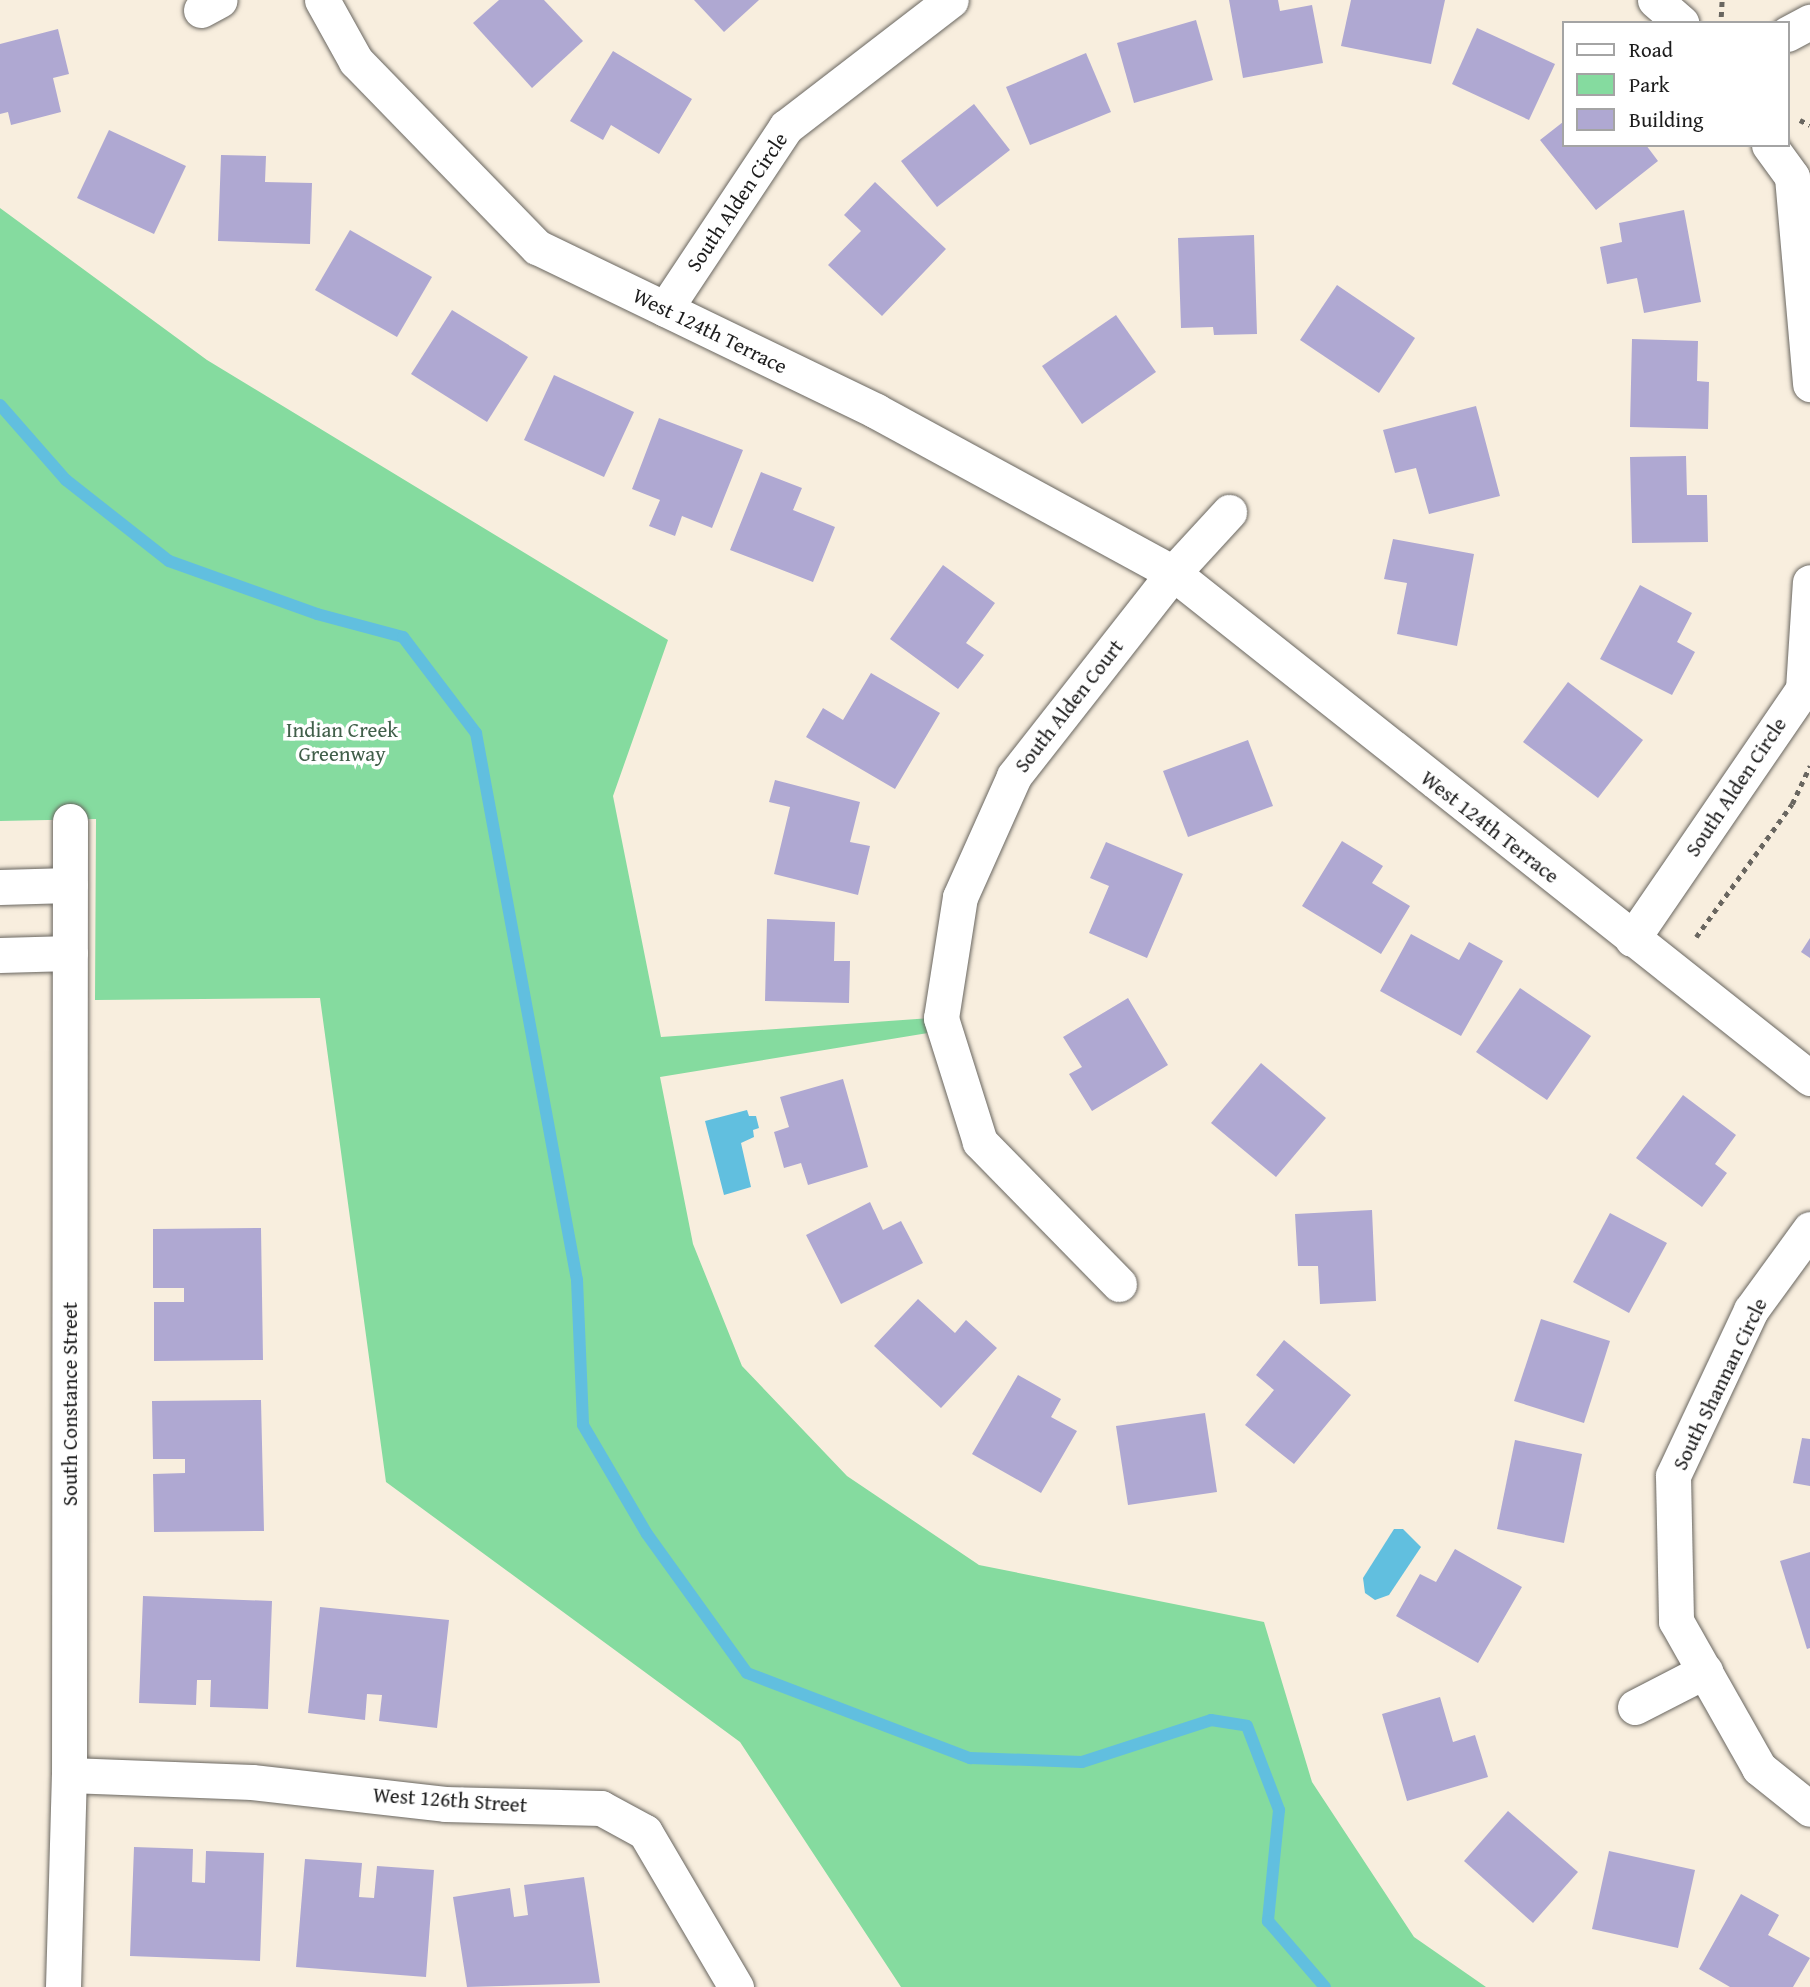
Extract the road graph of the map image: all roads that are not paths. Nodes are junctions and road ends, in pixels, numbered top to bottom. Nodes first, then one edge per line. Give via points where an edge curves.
1 (321, 0) edge
2 (951, 0) edge
3 (1655, 0) edge
4 (1679, 21) edge
5 (1810, 22) edge
6 (1789, 33) edge
7 (1770, 147) edge
8 (665, 309) junction
9 (1810, 384) edge
10 (1229, 512) dead end
11 (1173, 573) junction
12 (1810, 582) edge
13 (70, 821) dead end
14 (71, 885) junction
15 (0, 887) edge
16 (1632, 939) junction
17 (71, 953) junction
18 (0, 955) edge
19 (1810, 1078) edge
20 (1810, 1229) edge
21 (1119, 1284) dead end
22 (1705, 1671) junction
23 (1635, 1707) dead end
24 (69, 1775) junction
25 (1810, 1809) edge
26 (63, 1987) edge
27 (736, 1987) edge

1 - 8 street, West 124th Terrace via 356,61 537,247
2 - 8 street, South Alden Circle via 786,127
3 - 4 street
5 - 6 street
7 - 9 street via 1792,177
8 - 11 street, West 124th Terrace via 877,411
10 - 11 street
11 - 16 street, West 124th Terrace
11 - 21 street, South Alden Court via 1014,776 960,897 941,1018 980,1142
12 - 16 street, South Alden Circle via 1802,689
13 - 14 street, South Constance Street
14 - 15 street
14 - 17 street, South Constance Street
16 - 19 street, West 124th Terrace
17 - 18 street
17 - 24 street, South Constance Street
20 - 22 street, South Shannan Circle via 1751,1311 1673,1476 1676,1621
22 - 23 street
22 - 25 street, South Shannan Circle via 1759,1768
24 - 26 street, South Constance Street
24 - 27 street, West 126th Street via 252,1782 446,1804 601,1808 645,1832

